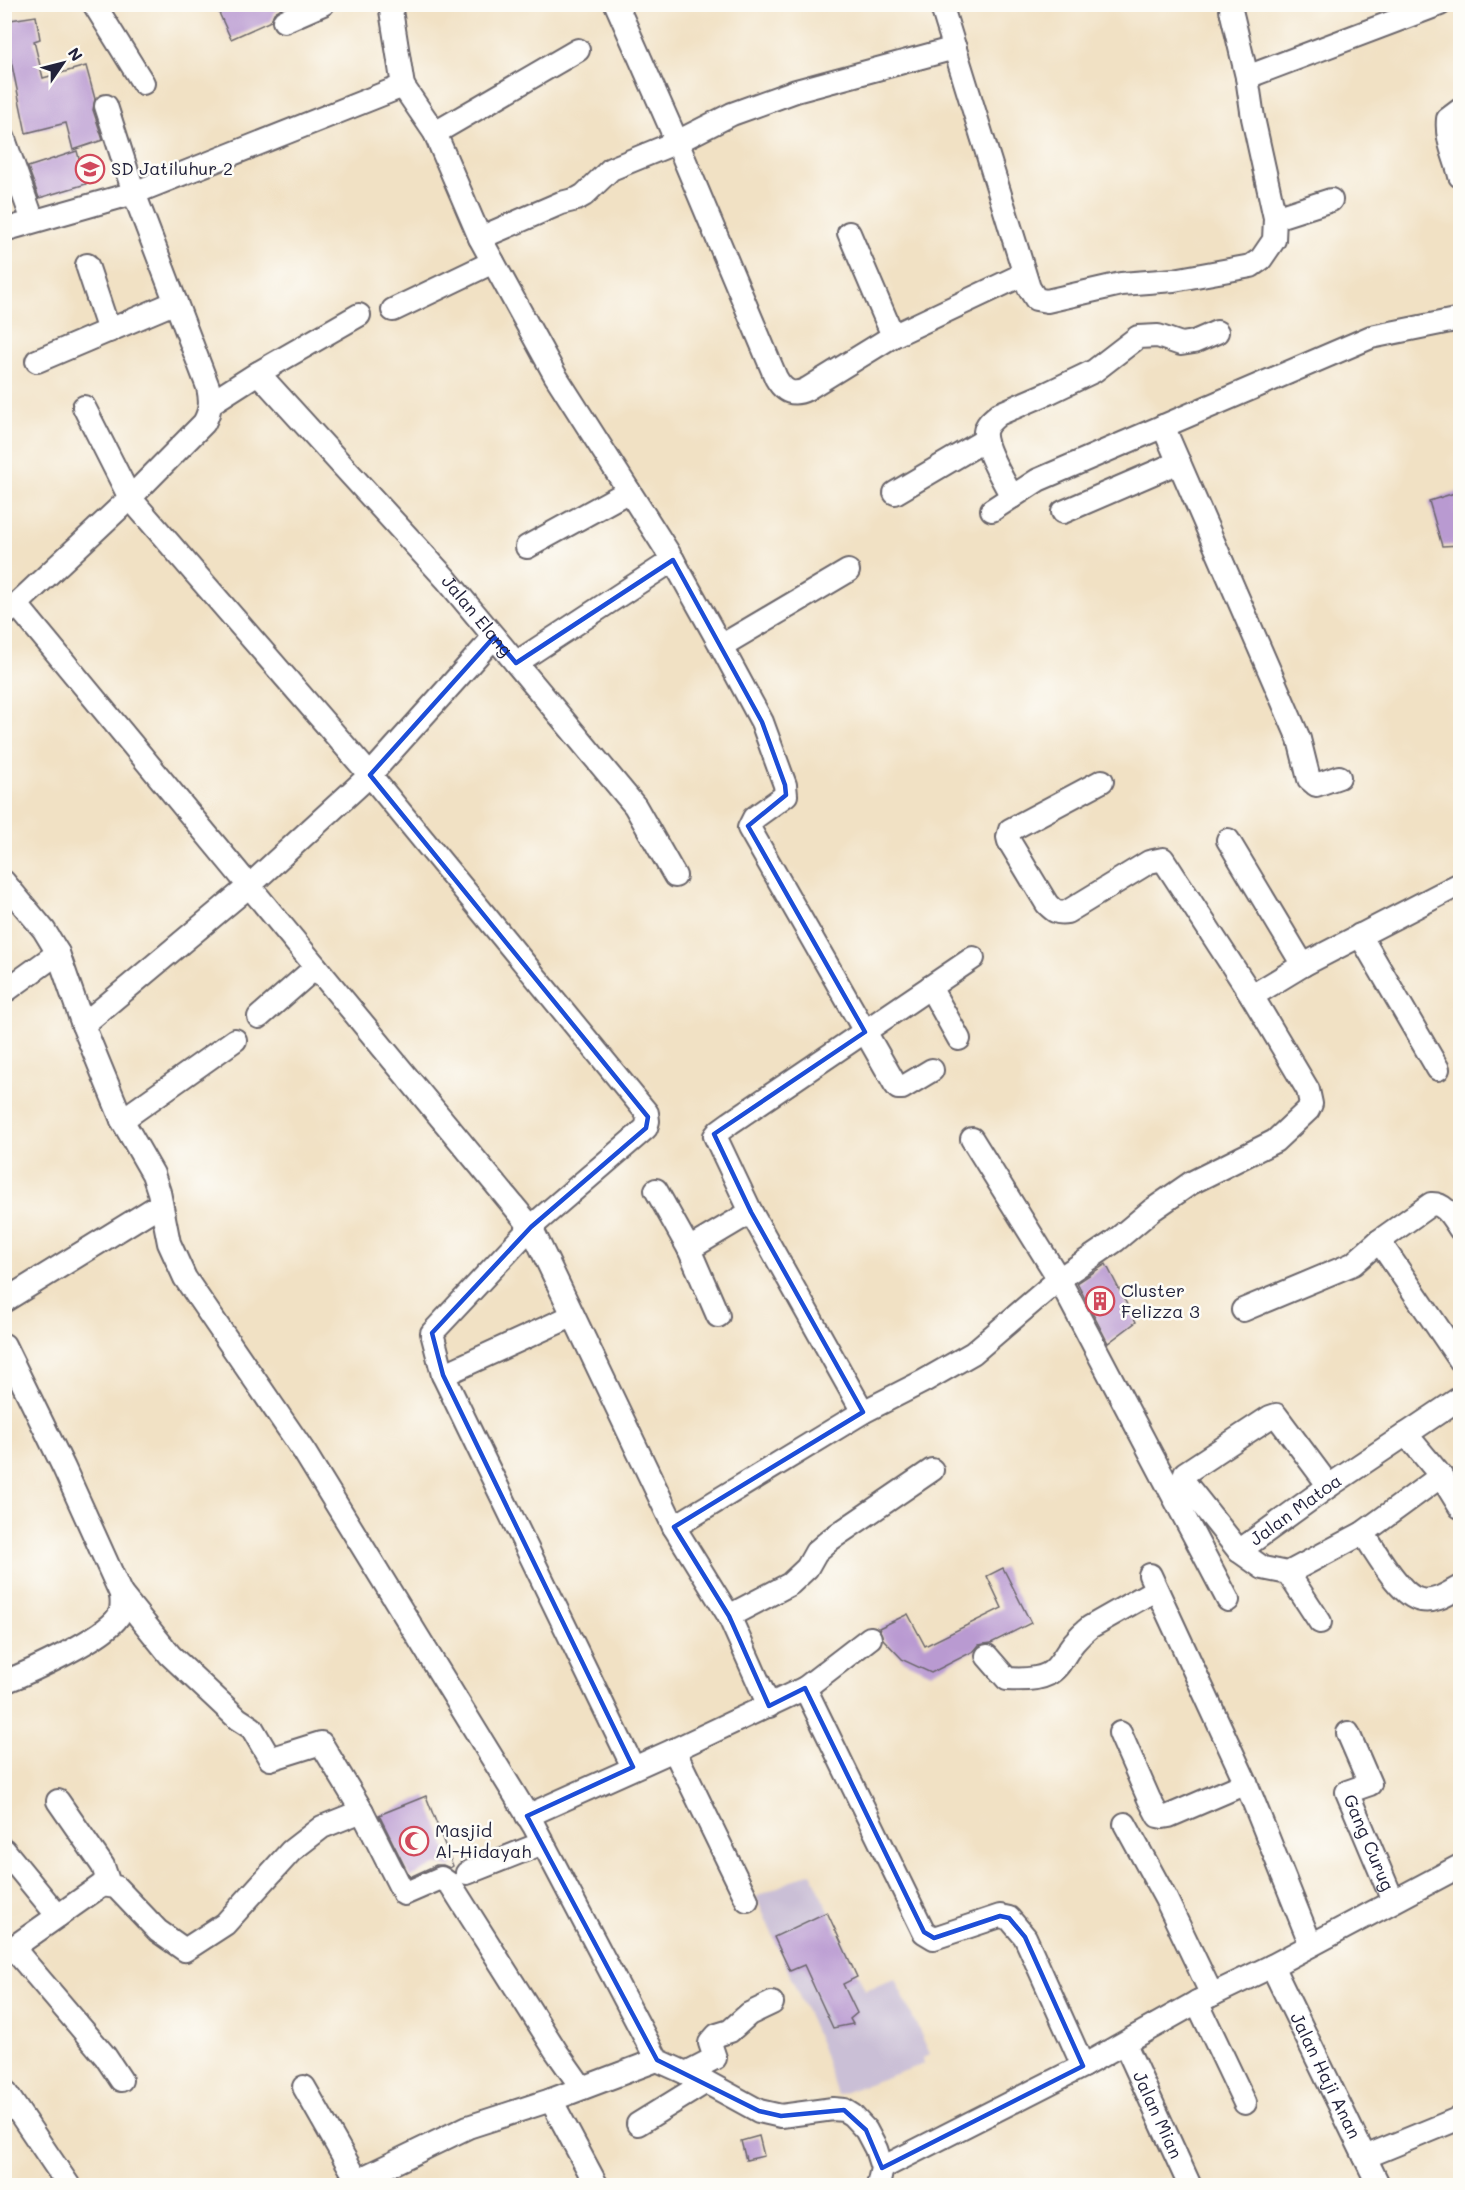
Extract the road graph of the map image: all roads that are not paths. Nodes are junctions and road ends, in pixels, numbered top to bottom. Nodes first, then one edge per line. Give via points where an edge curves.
1 (94, 4) edge
2 (323, 4) edge
3 (390, 4) edge
4 (616, 4) edge
5 (941, 4) edge
6 (1440, 4) edge
7 (1231, 10) dead end
8 (284, 21) dead end
9 (955, 48) junction
10 (578, 50) dead end
11 (1247, 77) junction
12 (143, 82) dead end
13 (403, 86) junction
14 (106, 106) dead end
15 (1461, 110) edge
16 (435, 134) junction
17 (4, 139) edge
18 (677, 142) junction
19 (1459, 165) edge
20 (134, 193) junction
21 (1331, 200) dead end
22 (1275, 218) junction
23 (33, 221) junction
24 (4, 230) edge
25 (849, 233) dead end
26 (480, 238) junction
27 (493, 262) junction
28 (87, 265) dead end
29 (1024, 274) junction
30 (176, 302) junction
31 (393, 310) dead end
32 (358, 315) dead end
33 (1461, 319) edge
34 (109, 331) junction
35 (1217, 332) dead end
36 (893, 336) junction
37 (37, 361) dead end
38 (258, 373) junction
39 (211, 403) junction
40 (84, 407) dead end
41 (1163, 426) junction
42 (985, 440) junction
43 (1179, 462) junction
44 (629, 491) junction
45 (895, 493) dead end
46 (1012, 497) junction
47 (130, 498) junction
48 (992, 510) dead end
49 (1063, 512) dead end
50 (527, 547) dead end
51 (673, 560) junction
52 (848, 571) dead end
53 (11, 611) edge
54 (494, 637) junction
55 (721, 646) junction
56 (516, 663) junction
57 (370, 775) junction
58 (1339, 777) dead end
59 (1102, 782) dead end
60 (1228, 840) dead end
61 (675, 876) dead end
62 (1461, 884) edge
63 (248, 887) junction
64 (9, 897) edge
65 (1360, 935) junction
66 (58, 953) junction
67 (973, 958) dead end
68 (1303, 965) junction
69 (316, 967) junction
70 (930, 987) junction
71 (4, 992) edge
72 (1252, 996) junction
73 (259, 1017) dead end
74 (83, 1025) junction
75 (865, 1032) junction
76 (958, 1039) dead end
77 (235, 1040) dead end
78 (932, 1070) dead end
79 (1438, 1070) dead end
80 (122, 1120) junction
81 (972, 1138) dead end
82 (656, 1190) dead end
83 (161, 1204) junction
84 (751, 1212) junction
85 (531, 1227) junction
86 (1461, 1230) edge
87 (1379, 1241) junction
88 (689, 1249) junction
89 (1059, 1279) junction
90 (4, 1301) edge
91 (1243, 1310) dead end
92 (572, 1316) junction
93 (718, 1316) dead end
94 (4, 1346) edge
95 (1461, 1360) edge
96 (443, 1374) junction
97 (1461, 1398) edge
98 (863, 1412) junction
99 (1406, 1434) junction
100 (932, 1470) dead end
101 (1441, 1476) junction
102 (1329, 1486) junction
103 (1461, 1507) edge
104 (674, 1527) junction
105 (1363, 1533) junction
106 (1236, 1547) junction
107 (1288, 1573) junction
108 (1461, 1587) edge
109 (121, 1594) junction
110 (1228, 1600) dead end
111 (729, 1616) junction
112 (1320, 1622) dead end
113 (870, 1638) dead end
114 (987, 1656) dead end
115 (4, 1682) edge
116 (805, 1688) junction
117 (769, 1706) junction
118 (1120, 1733) dead end
119 (1348, 1733) dead end
120 (674, 1750) junction
121 (633, 1767) junction
122 (1246, 1783) junction
123 (58, 1802) dead end
124 (362, 1811) junction
125 (527, 1816) junction
126 (1125, 1824) dead end
127 (543, 1843) junction
128 (4, 1850) edge
129 (1461, 1866) edge
130 (467, 1873) dead end
131 (102, 1885) junction
132 (747, 1900) dead end
133 (1393, 1902) junction
134 (58, 1916) junction
135 (1311, 1945) junction
136 (9, 1952) edge
137 (1272, 1966) junction
138 (1205, 1998) junction
139 (772, 2003) dead end
140 (1125, 2044) junction
141 (657, 2060) junction
142 (1083, 2066) junction
143 (696, 2078) junction
144 (121, 2080) dead end
145 (304, 2087) dead end
146 (582, 2088) junction
147 (4, 2090) edge
148 (551, 2100) junction
149 (1245, 2103) dead end
150 (1461, 2118) edge
151 (638, 2124) dead end
152 (1365, 2157) junction
153 (880, 2177) edge
154 (351, 2183) edge
155 (69, 2186) edge
156 (597, 2186) edge
157 (1190, 2186) edge
158 (1379, 2186) edge

1 - 12 street
2 - 8 street
3 - 13 street
4 - 18 street
5 - 9 street
6 - 11 street
7 - 11 street
9 - 18 street via 796,91 732,114
9 - 29 street
10 - 16 street
11 - 22 street
13 - 16 street
13 - 20 street
14 - 20 street
15 - 19 street via 1448,119 1450,148
16 - 26 street
17 - 23 street
18 - 26 street via 611,169 577,199
18 - 36 street via 781,387 789,393 799,393
20 - 23 street
20 - 30 street
21 - 22 street
22 - 29 street via 1274,240 1251,266 1174,280 1121,284 1047,302 1034,297
23 - 24 street
25 - 36 street
26 - 27 street
27 - 31 street
27 - 44 street via 555,375
28 - 34 street
29 - 36 street
30 - 34 street
30 - 39 street
32 - 38 street
33 - 41 street via 1371,337
34 - 37 street
35 - 42 street via 1181,344 1158,336 1138,337 1094,371 999,414 987,426
38 - 39 street
38 - 54 street, Jalan Elang
39 - 47 street via 204,423
40 - 47 street
41 - 43 street
41 - 46 street via 1038,480
42 - 45 street
42 - 46 street
43 - 49 street
43 - 58 street via 1299,739 1309,779 1316,785
44 - 50 street
44 - 51 street
46 - 48 street
47 - 53 street
47 - 57 street
51 - 55 street
51 - 56 street
52 - 55 street
53 - 63 street
54 - 56 street, Jalan Elang
54 - 57 street
55 - 75 street via 762,722 785,784 786,795 754,818 749,828
56 - 61 street, Jalan Elang via 635,806
57 - 63 street
57 - 85 street via 647,1113 646,1128
59 - 72 street via 1010,830 1009,841 1047,904 1060,914 1067,912 1149,862 1163,859
60 - 68 street
62 - 65 street
63 - 69 street
63 - 74 street
64 - 66 street via 44,930
65 - 68 street
65 - 79 street
66 - 71 street
66 - 74 street
67 - 70 street
68 - 72 street
69 - 73 street
69 - 85 street
70 - 75 street
70 - 76 street
72 - 89 street via 1308,1090 1308,1110 1275,1142 1191,1183
74 - 80 street
75 - 78 street via 898,1088
75 - 84 street via 716,1133
77 - 80 street
80 - 83 street via 150,1167
81 - 89 street
82 - 88 street
83 - 90 street
83 - 125 street via 169,1243 185,1278 305,1453
84 - 88 street
84 - 98 street
85 - 92 street
85 - 96 street via 436,1326 432,1333
86 - 87 street via 1446,1210 1431,1204
87 - 91 street via 1353,1264
87 - 95 street
88 - 93 street
89 - 98 street via 973,1353
89 - 110 street
92 - 96 street
92 - 104 street
94 - 109 street
96 - 121 street
97 - 99 street, Jalan Matoa
98 - 104 street
99 - 101 street
99 - 102 street, Jalan Matoa
100 - 111 street via 831,1539 790,1584
101 - 103 street
101 - 105 street
102 - 106 street, Jalan Matoa
102 - 106 street via 1280,1417 1273,1415 1185,1473 1185,1483
104 - 111 street
105 - 107 street
105 - 108 street via 1403,1591 1418,1600 1428,1601
106 - 107 street, Jalan Matoa via 1263,1568
107 - 112 street
109 - 115 street via 118,1617 96,1635 34,1671
109 - 124 street via 170,1655 252,1728 270,1759 321,1743
111 - 117 street
113 - 116 street
114 - 122 street via 1007,1679 1044,1678 1082,1633 1152,1582
116 - 117 street
116 - 142 street via 924,1932 934,1938 1000,1916 1009,1918 1025,1937
117 - 120 street
118 - 122 street via 1158,1816 1169,1816
119 - 133 street, Gang Curug via 1370,1784 1347,1792
120 - 121 street
120 - 132 street
121 - 125 street
122 - 135 street
123 - 131 street via 103,1866 107,1878
124 - 131 street via 322,1827 291,1851 225,1924 185,1950 158,1931 116,1887
124 - 146 street via 404,1894 441,1878 452,1885
125 - 127 street
126 - 138 street via 1166,1899
127 - 130 street
127 - 141 street
128 - 134 street
129 - 133 street
131 - 134 street
133 - 135 street
134 - 136 street
135 - 137 street
136 - 144 street via 105,2056
137 - 138 street
137 - 152 street, Jalan Haji Anan
138 - 140 street
138 - 149 street
139 - 143 street via 749,2014 730,2031 717,2035 710,2043 715,2058
140 - 142 street
140 - 157 street, Jalan Mian
141 - 143 street
141 - 146 street
142 - 153 street
143 - 151 street
143 - 153 street via 759,2111 781,2115 844,2110 866,2130 876,2149
145 - 154 street
146 - 148 street
147 - 155 street
148 - 154 street via 468,2127
148 - 156 street
150 - 152 street
152 - 158 street, Jalan Haji Anan

